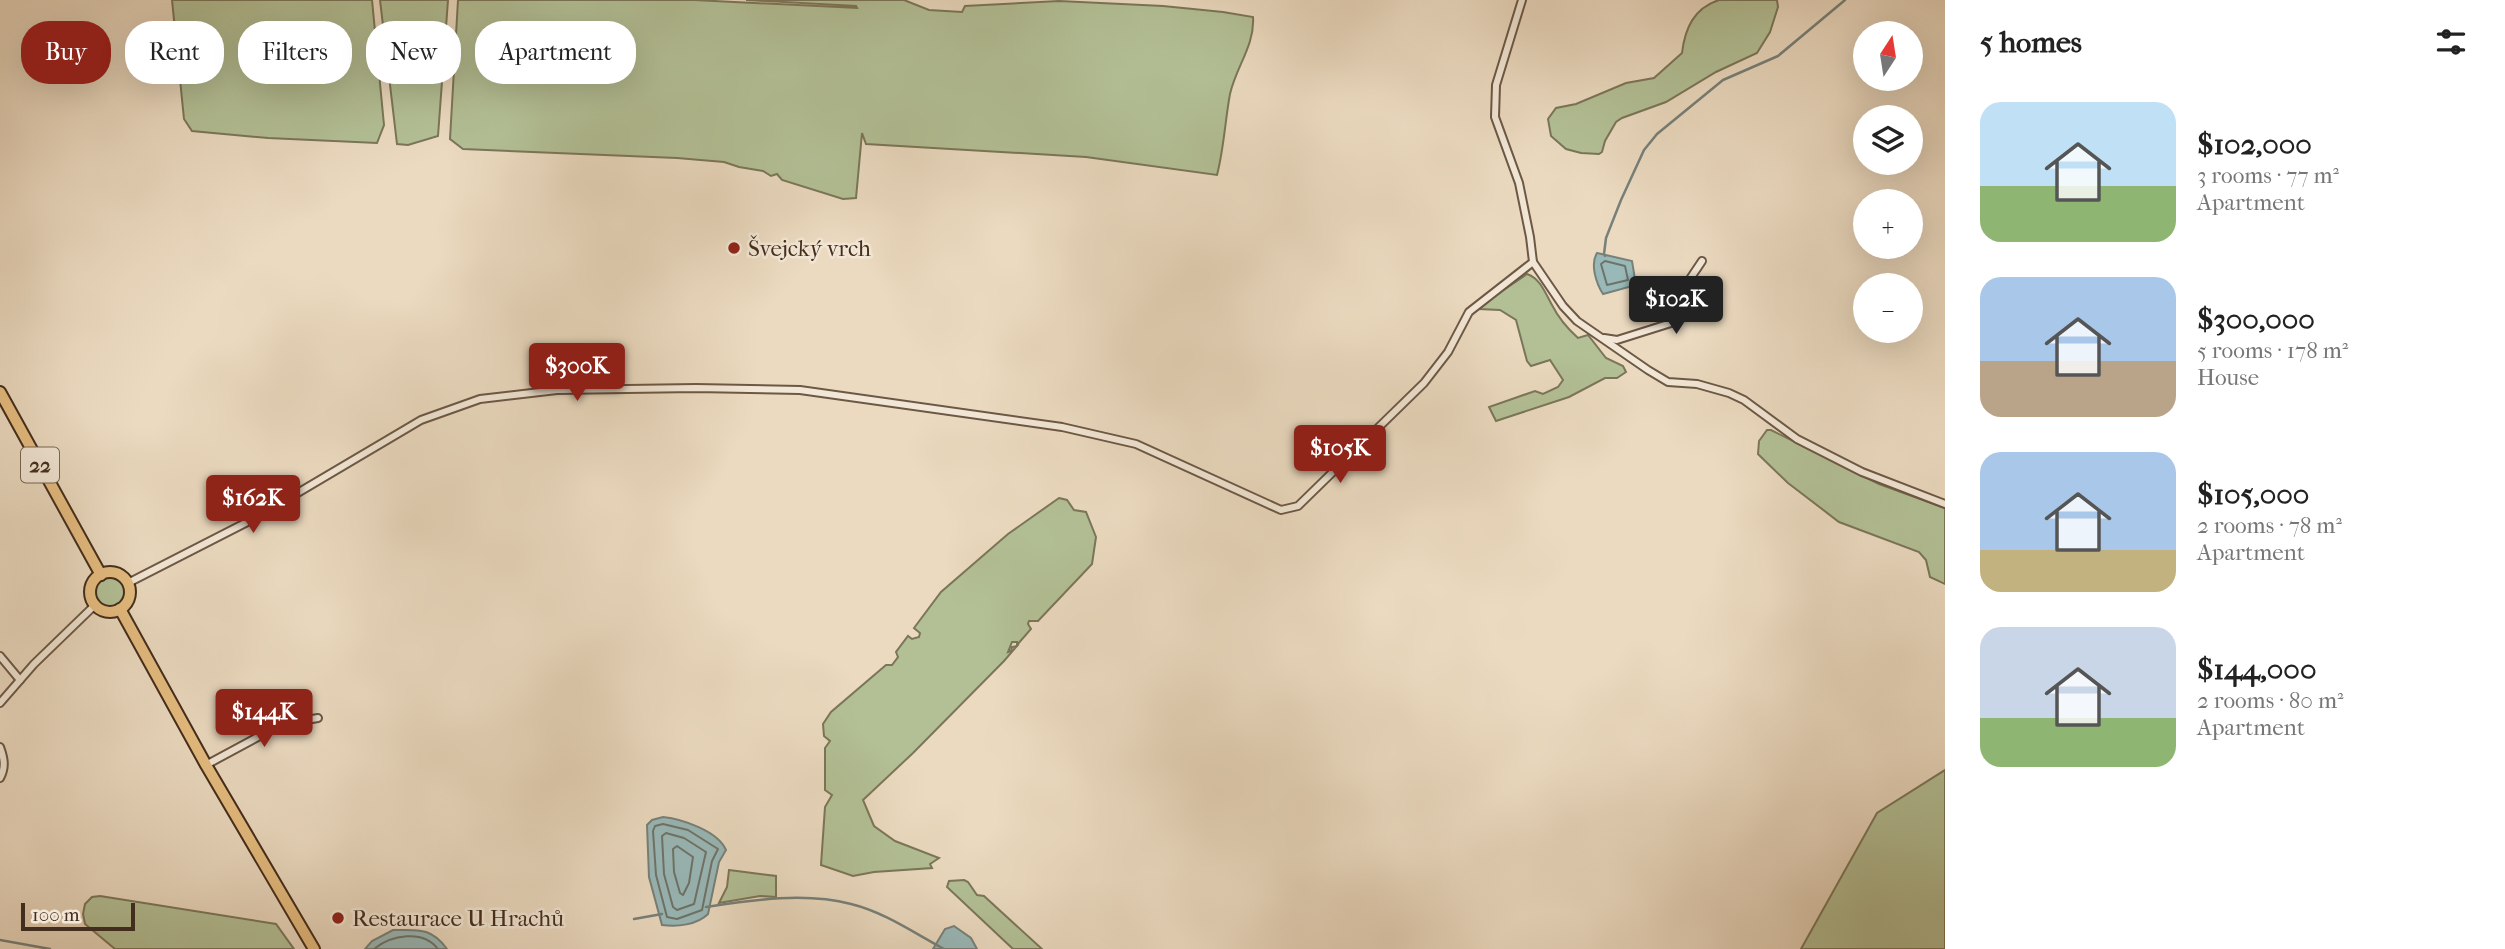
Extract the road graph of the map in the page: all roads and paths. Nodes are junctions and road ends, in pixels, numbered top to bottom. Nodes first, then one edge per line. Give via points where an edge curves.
1 (1522, 0) edge
2 (1702, 261) dead end
3 (1533, 262) junction
4 (1602, 338) junction
5 (0, 392) edge
6 (1945, 504) edge
7 (101, 575) junction
8 (128, 583) junction
9 (95, 605) junction
10 (120, 610) junction
11 (0, 656) edge
12 (20, 680) junction
13 (0, 703) edge
14 (318, 718) dead end
15 (0, 747) edge
16 (206, 765) junction
17 (0, 778) edge
18 (314, 949) edge

1 - 3 street via 1496,85 1495,117 1519,183
2 - 4 street via 1673,306 1671,323 1617,340
3 - 4 street via 1563,306
3 - 8 street via 1475,305 1424,383 1290,509 1265,505 1136,444 1062,427 800,390 557,390 480,399 421,420 257,517
4 - 6 street via 1668,382 1729,393 1797,439 1863,472
5 - 7 main road, 22
7 - 8 main road via 114,573
7 - 9 main road via 91,588
8 - 10 main road via 129,600
9 - 10 main road via 105,611
9 - 12 street
10 - 16 main road
11 - 12 street
12 - 13 street
14 - 16 street via 282,724
15 - 17 street via 5,759
16 - 18 main road

